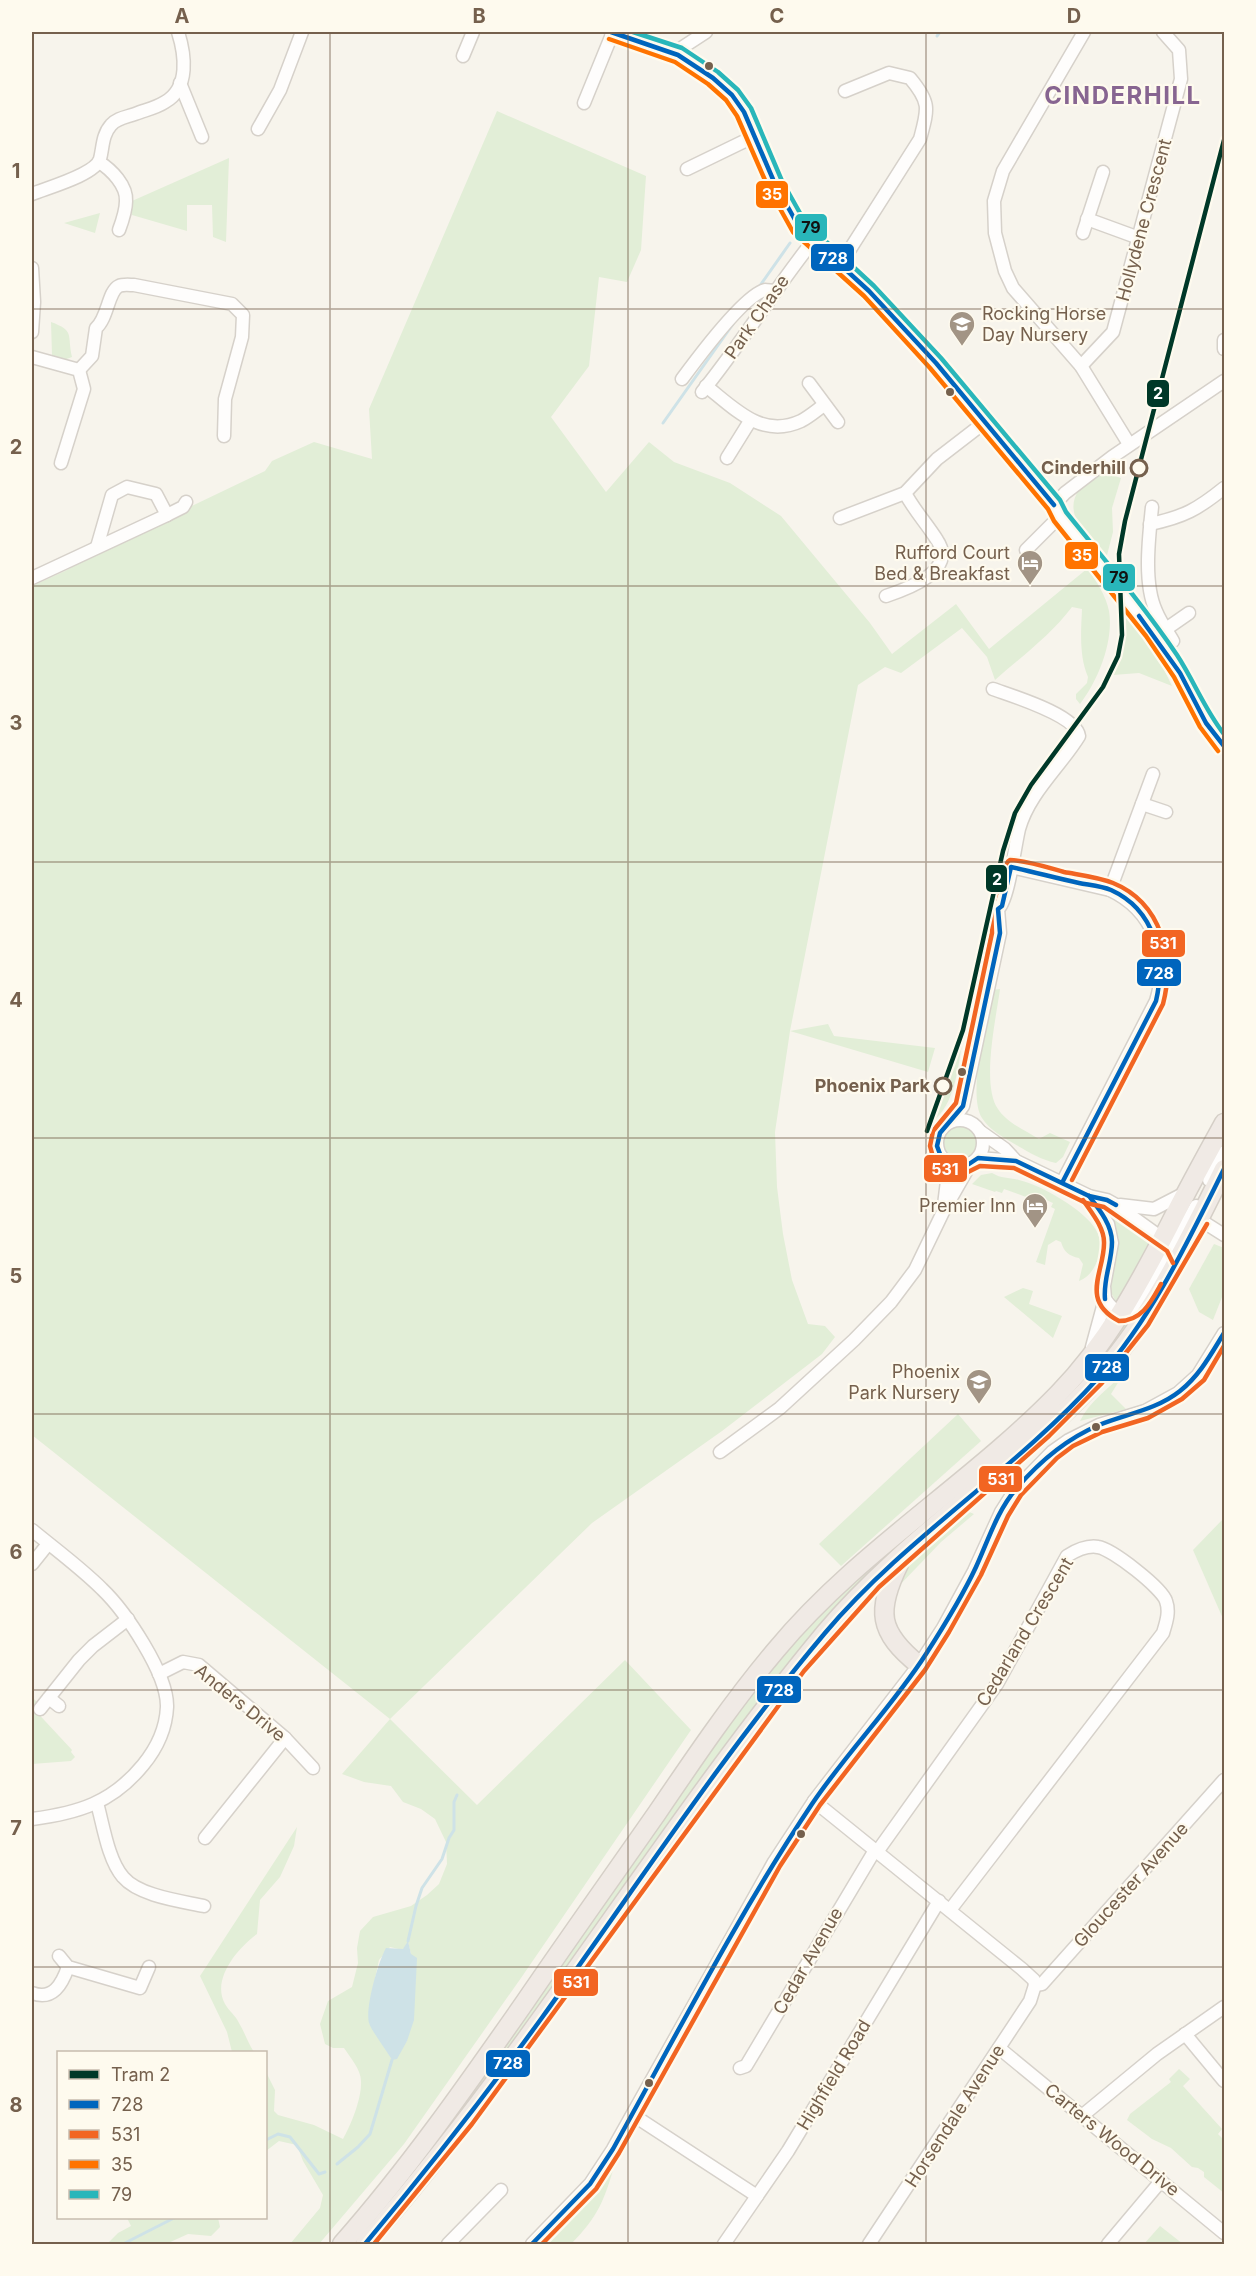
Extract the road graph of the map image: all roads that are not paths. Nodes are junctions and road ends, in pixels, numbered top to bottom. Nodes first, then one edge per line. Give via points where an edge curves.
1 (178, 32) edge
2 (302, 32) edge
3 (473, 32) edge
4 (612, 32) edge
5 (706, 32) edge
6 (1083, 32) edge
7 (1163, 32) edge
8 (678, 55) junction
9 (463, 56) dead end
10 (180, 83) junction
11 (852, 93) dead end
12 (584, 103) dead end
13 (258, 129) dead end
14 (755, 136) junction
15 (202, 137) dead end
16 (99, 162) junction
17 (687, 170) dead end
18 (1103, 172) dead end
19 (32, 194) edge
20 (1087, 219) junction
21 (119, 230) dead end
22 (1083, 233) dead end
23 (1139, 238) junction
24 (813, 241) junction
25 (840, 265) junction
26 (32, 268) edge
27 (774, 291) junction
28 (32, 332) edge
29 (1224, 340) edge
30 (1224, 349) edge
31 (32, 357) edge
32 (1081, 366) junction
33 (79, 370) junction
34 (682, 379) dead end
35 (1224, 381) edge
36 (809, 383) dead end
37 (824, 405) junction
38 (750, 421) junction
39 (838, 422) dead end
40 (985, 422) junction
41 (224, 436) dead end
42 (1132, 442) junction
43 (728, 450) dead end
44 (61, 463) dead end
45 (1224, 488) edge
46 (905, 494) junction
47 (186, 502) dead end
48 (1152, 507) dead end
49 (1057, 510) junction
50 (167, 514) junction
51 (840, 518) dead end
52 (1150, 524) junction
53 (97, 547) junction
54 (1026, 550) dead end
55 (32, 578) edge
56 (886, 596) dead end
57 (1190, 613) dead end
58 (1166, 629) junction
59 (1173, 640) dead end
60 (993, 689) dead end
61 (1224, 746) edge
62 (1153, 774) dead end
63 (1142, 804) junction
64 (1166, 812) dead end
65 (1011, 867) junction
66 (1110, 890) junction
67 (952, 1121) junction
68 (1224, 1123) edge
69 (981, 1132) junction
70 (1224, 1152) edge
71 (946, 1161) junction
72 (974, 1161) junction
73 (1016, 1161) junction
74 (1224, 1169) edge
75 (1062, 1183) junction
76 (1089, 1196) junction
77 (1116, 1205) junction
78 (1190, 1207) junction
79 (943, 1212) junction
80 (1224, 1234) edge
81 (1172, 1248) junction
82 (1105, 1299) junction
83 (1120, 1314) junction
84 (1224, 1333) edge
85 (1090, 1358) junction
86 (720, 1452) dead end
87 (32, 1530) edge
88 (48, 1544) junction
89 (905, 1552) junction
90 (32, 1564) edge
91 (853, 1604) junction
92 (884, 1615) junction
93 (128, 1619) junction
94 (919, 1665) junction
95 (159, 1674) junction
96 (49, 1698) junction
97 (59, 1706) dead end
98 (40, 1709) dead end
99 (285, 1738) junction
100 (312, 1768) dead end
101 (1224, 1780) edge
102 (814, 1801) junction
103 (97, 1803) junction
104 (32, 1819) edge
105 (205, 1838) dead end
106 (876, 1851) junction
107 (939, 1901) junction
108 (204, 1906) dead end
109 (950, 1910) junction
110 (59, 1956) dead end
111 (68, 1967) junction
112 (149, 1967) dead end
113 (1035, 1985) junction
114 (34, 1994) edge
115 (1224, 2007) edge
116 (1185, 2034) junction
117 (999, 2048) junction
118 (740, 2068) dead end
119 (1224, 2081) edge
120 (633, 2115) junction
121 (1083, 2115) junction
122 (1161, 2181) junction
123 (501, 2190) dead end
124 (757, 2196) junction
125 (1224, 2233) edge
126 (342, 2244) edge
127 (365, 2244) edge
128 (448, 2244) edge
129 (532, 2244) edge
130 (724, 2244) edge
131 (870, 2244) edge
132 (1108, 2244) edge

1 - 10 street via 184,64
2 - 13 street via 280,90
3 - 9 street
4 - 8 street
4 - 12 street
5 - 8 street via 683,46
6 - 32 street via 1002,171 993,216 999,251 1013,288
7 - 23 street, Hollydene Crescent via 1179,50 1181,79
8 - 14 street via 732,95
10 - 15 street
10 - 16 street via 168,101 110,126
11 - 25 street via 889,73 910,78 926,99 926,117 920,139
14 - 17 street
14 - 24 street via 789,212
16 - 19 street via 87,172
16 - 21 street via 121,183 127,200
18 - 20 street
20 - 22 street
20 - 23 street
23 - 32 street, Hollydene Crescent via 1113,332
24 - 25 street
24 - 27 street, Park Chase
25 - 40 street via 936,363
26 - 28 street
27 - 34 street via 764,290 744,304
27 - 38 street, Park Chase via 704,389
29 - 30 street
31 - 33 street
32 - 42 street
33 - 41 street via 92,356 96,328 103,322 109,301 120,285 232,304 243,315 243,326 225,399
33 - 44 street via 84,389
35 - 42 street
36 - 37 street
37 - 38 street via 801,421 781,426 767,427
37 - 39 street
38 - 43 street
40 - 46 street via 938,459
40 - 49 street
42 - 49 street via 1065,493
45 - 52 street via 1186,514
46 - 51 street
46 - 56 street via 942,552 937,569 921,583
47 - 50 street
48 - 52 street
49 - 54 street
49 - 61 street via 1180,673 1206,723
50 - 53 street
50 - 53 street via 156,494 127,487 112,495
52 - 58 street via 1149,581 1155,610
53 - 55 street
57 - 58 street
58 - 59 street
60 - 65 street via 1062,717 1075,726 1079,736 1029,805
62 - 63 street
63 - 64 street
63 - 66 street
65 - 66 street
65 - 67 street via 998,909 1000,933 972,1068 963,1106
66 - 75 street via 1131,903 1152,929 1158,944 1160,986 1146,1021
67 - 69 street via 969,1121
67 - 71 street via 941,1130 937,1142
68 - 78 highway
69 - 72 street via 983,1146
69 - 73 street
70 - 78 street
71 - 72 street via 958,1166
71 - 79 street
72 - 73 street
72 - 79 street
73 - 75 street
74 - 78 highway
75 - 76 street
76 - 77 street
76 - 82 street via 1112,1237
77 - 78 street via 1154,1209 1175,1200
77 - 81 street
78 - 80 street
78 - 81 highway
78 - 81 highway
79 - 86 street via 915,1270 891,1302 780,1408
81 - 83 highway
81 - 89 highway via 1143,1320 1121,1350 1077,1400 1014,1459
82 - 83 street
82 - 85 street
83 - 85 highway
84 - 94 street via 1198,1375 1178,1393 1145,1411 1099,1425 1069,1440 1030,1472 1001,1512 974,1571
85 - 126 highway via 1033,1418 847,1576 779,1646 707,1741 456,2102
87 - 88 street
88 - 90 street
88 - 93 street via 101,1587
89 - 91 highway
89 - 92 highway via 888,1590
91 - 92 highway via 872,1606
91 - 127 highway via 784,1684 466,2120
92 - 94 highway via 892,1638
93 - 95 street
93 - 96 street via 78,1660
94 - 102 street
95 - 99 street, Anders Drive via 183,1662 199,1665
95 - 103 street via 167,1705 162,1735 153,1752 118,1791
96 - 97 street
96 - 98 street
99 - 100 street, Anders Drive
99 - 105 street
101 - 113 street, Gloucester Avenue via 1042,1984
102 - 106 street
102 - 120 street via 748,1906
103 - 104 street via 65,1815
103 - 108 street via 112,1857 124,1878 151,1895
106 - 107 street
106 - 109 street, Cedarland Crescent via 997,1684 1067,1556 1098,1547 1150,1582 1166,1600 1168,1612 1163,1633
106 - 118 street, Cedar Avenue via 746,2066
107 - 109 street
107 - 124 street, Highfield Road via 789,2151
109 - 113 street via 1028,1974
110 - 111 street
111 - 112 street via 140,1988
111 - 114 street via 62,1985 51,1993
113 - 117 street, Horsendale Avenue via 1030,2001
115 - 116 street
116 - 119 street
116 - 121 street
117 - 121 street, Carters Wood Drive
117 - 131 street, Horsendale Avenue
120 - 124 street
120 - 129 street via 590,2184
121 - 122 street, Carters Wood Drive
122 - 125 street, Carters Wood Drive
122 - 132 street
123 - 128 street
124 - 130 street, Highfield Road

